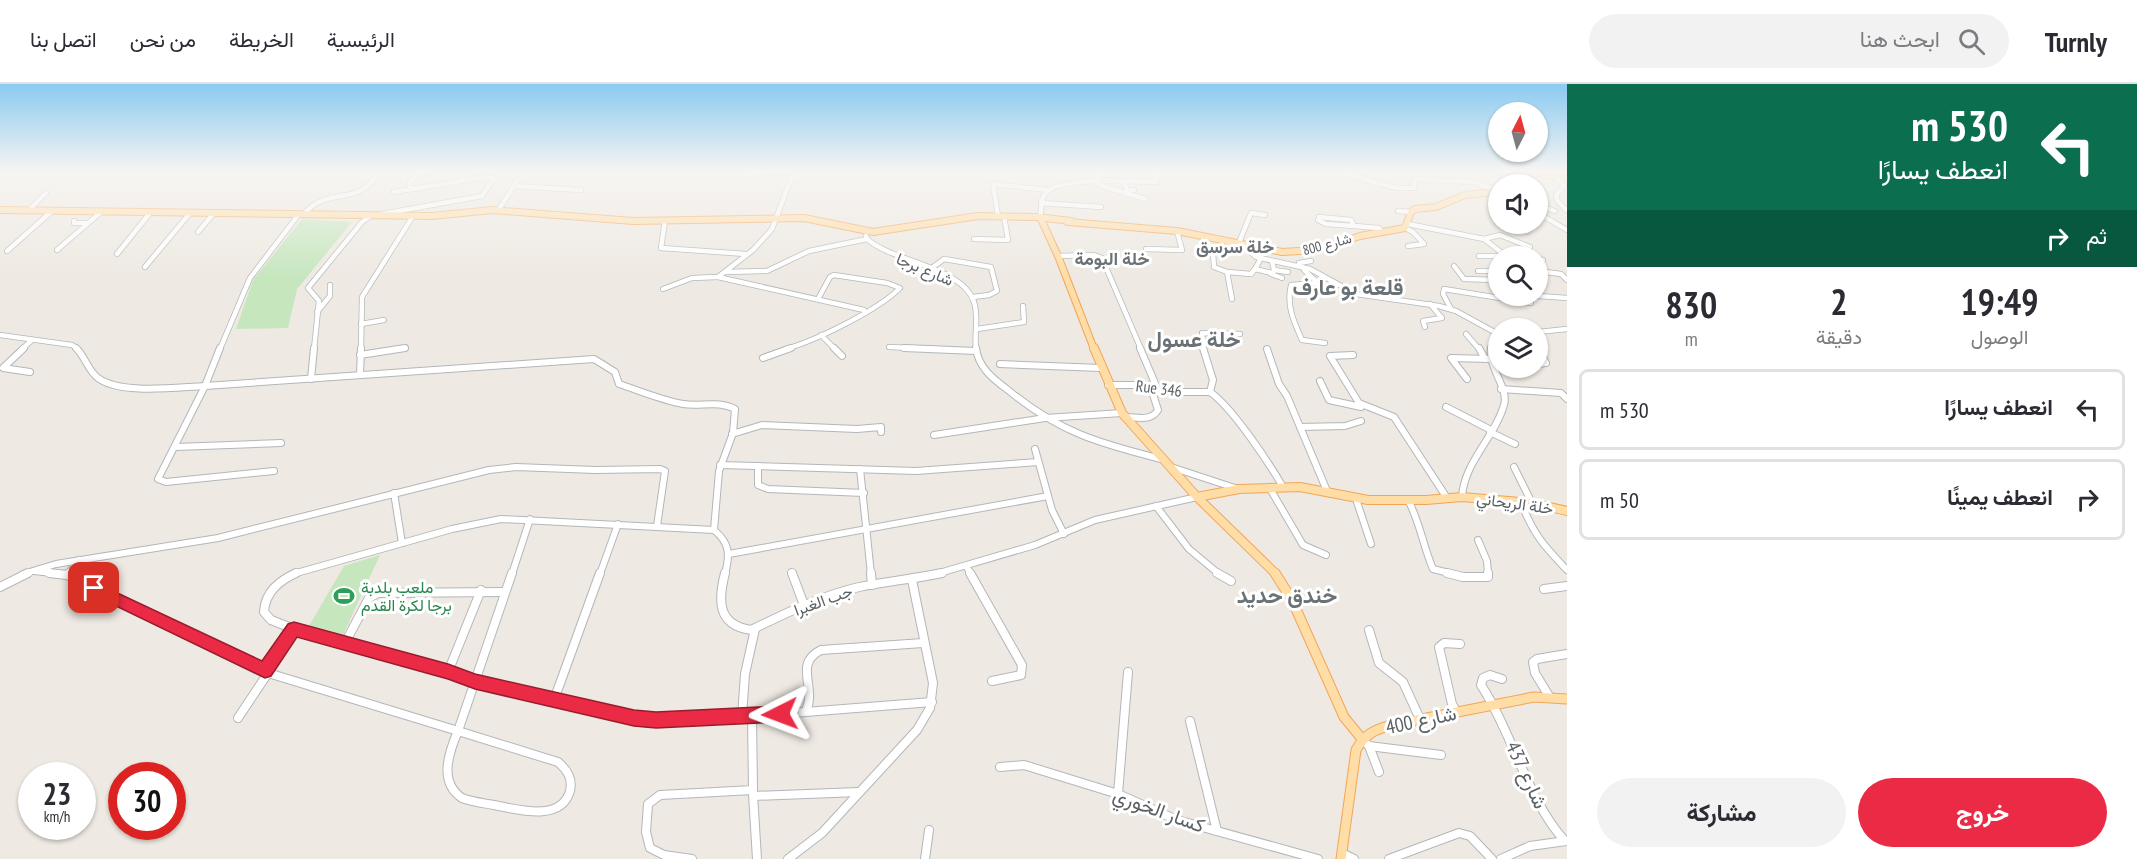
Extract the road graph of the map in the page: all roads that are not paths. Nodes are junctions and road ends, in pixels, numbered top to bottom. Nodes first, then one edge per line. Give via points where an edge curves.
1 (32, 207) edge
2 (312, 207) edge
3 (420, 207) edge
4 (500, 207) edge
5 (781, 207) edge
6 (999, 207) edge
7 (1042, 207) edge
8 (1435, 207) edge
9 (410, 209) junction
10 (1548, 209) edge
11 (0, 210) edge
12 (28, 211) junction
13 (52, 211) junction
14 (498, 211) junction
15 (1398, 211) dead end
16 (1555, 211) dead end
17 (101, 212) junction
18 (1411, 212) junction
19 (150, 213) junction
20 (190, 213) junction
21 (214, 213) junction
22 (302, 214) junction
23 (1265, 214) dead end
24 (368, 216) junction
25 (411, 216) junction
26 (1001, 216) junction
27 (778, 217) junction
28 (1043, 218) junction
29 (1319, 219) dead end
30 (1548, 219) edge
31 (74, 221) dead end
32 (665, 221) junction
33 (88, 223) junction
34 (1407, 225) junction
35 (1416, 229) dead end
36 (1567, 230) edge
37 (867, 231) junction
38 (1177, 231) junction
39 (198, 232) dead end
40 (1383, 232) junction
41 (867, 239) junction
42 (974, 239) dead end
43 (1484, 239) junction
44 (57, 243) dead end
45 (64, 244) junction
46 (1241, 246) junction
47 (1408, 246) dead end
48 (1493, 246) edge
49 (1528, 246) edge
50 (1146, 249) dead end
51 (57, 250) dead end
52 (7, 251) dead end
53 (1213, 253) dead end
54 (117, 254) dead end
55 (747, 254) junction
56 (1058, 256) junction
57 (1479, 256) dead end
58 (1488, 256) edge
59 (1261, 258) junction
60 (1272, 261) junction
61 (1311, 261) dead end
62 (1295, 266) junction
63 (1454, 266) dead end
64 (145, 267) dead end
65 (1255, 269) junction
66 (929, 270) junction
67 (1478, 271) dead end
68 (724, 272) junction
69 (1227, 272) junction
70 (1273, 272) junction
71 (1288, 272) dead end
72 (1488, 272) edge
73 (1548, 272) edge
74 (718, 277) junction
75 (1282, 278) dead end
76 (1468, 280) junction
77 (1488, 280) edge
78 (1567, 280) edge
79 (330, 285) dead end
80 (663, 289) dead end
81 (1472, 295) junction
82 (973, 297) junction
83 (1488, 297) edge
84 (1548, 297) edge
85 (1567, 298) edge
86 (818, 299) junction
87 (1232, 299) dead end
88 (1429, 303) junction
89 (1023, 306) dead end
90 (1451, 309) junction
91 (864, 310) junction
92 (317, 313) junction
93 (384, 320) dead end
94 (361, 324) junction
95 (1425, 327) dead end
96 (977, 329) junction
97 (1488, 329) edge
98 (1567, 329) edge
99 (1548, 331) edge
100 (1240, 334) dead end
101 (1466, 334) dead end
102 (0, 335) edge
103 (821, 335) junction
104 (32, 339) junction
105 (1325, 343) dead end
106 (889, 347) dead end
107 (405, 348) dead end
108 (1267, 349) dead end
109 (976, 351) junction
110 (360, 355) junction
111 (1353, 355) dead end
112 (842, 356) dead end
113 (763, 358) dead end
114 (1488, 359) joint
115 (1000, 364) dead end
116 (1101, 368) junction
117 (30, 372) dead end
118 (360, 375) junction
119 (1496, 378) edge
120 (311, 379) junction
121 (1467, 379) dead end
122 (1320, 381) dead end
123 (1108, 385) junction
124 (205, 386) junction
125 (1154, 387) junction
126 (1501, 389) junction
127 (1210, 392) junction
128 (1567, 399) edge
129 (1460, 406) dead end
130 (1365, 407) junction
131 (1446, 407) dead end
132 (1457, 412) junction
133 (1124, 415) junction
134 (1045, 418) junction
135 (1361, 421) dead end
136 (1300, 427) junction
137 (1491, 431) junction
138 (881, 432) dead end
139 (732, 434) junction
140 (934, 435) dead end
141 (281, 444) dead end
142 (1515, 444) dead end
143 (176, 447) junction
144 (1035, 449) dead end
145 (1161, 459) junction
146 (1038, 462) junction
147 (720, 465) junction
148 (758, 466) junction
149 (1169, 466) junction
150 (1514, 467) dead end
151 (860, 469) junction
152 (274, 471) dead end
153 (1269, 487) junction
154 (1282, 487) junction
155 (1239, 489) junction
156 (1327, 491) junction
157 (394, 493) junction
158 (864, 494) junction
159 (1048, 496) junction
160 (1197, 497) junction
161 (1460, 497) junction
162 (1447, 498) junction
163 (1356, 499) junction
164 (1408, 500) junction
165 (1521, 502) junction
166 (1532, 503) junction
167 (1156, 506) junction
168 (1567, 511) edge
169 (530, 519) junction
170 (618, 524) junction
171 (657, 526) junction
172 (866, 528) junction
173 (714, 530) junction
174 (1064, 534) junction
175 (1478, 540) dead end
176 (402, 543) junction
177 (1371, 544) dead end
178 (729, 554) junction
179 (1326, 555) dead end
180 (79, 560) junction
181 (966, 566) junction
182 (1567, 570) edge
183 (34, 571) junction
184 (792, 573) dead end
185 (67, 575) junction
186 (912, 580) junction
187 (1231, 581) dead end
188 (872, 585) junction
189 (1567, 586) edge
190 (0, 587) edge
191 (1544, 590) dead end
192 (481, 591) junction
193 (505, 592) junction
194 (804, 605) junction
195 (294, 629) junction
196 (755, 629) junction
197 (1369, 630) dead end
198 (345, 643) junction
199 (923, 643) junction
200 (1460, 644) dead end
201 (1567, 654) edge
202 (266, 672) junction
203 (448, 672) junction
204 (1128, 672) dead end
205 (1502, 679) dead end
206 (992, 681) dead end
207 (475, 682) junction
208 (1549, 696) junction
209 (554, 699) junction
210 (1567, 699) edge
211 (932, 702) junction
212 (1494, 705) junction
213 (806, 711) junction
214 (1457, 713) junction
215 (747, 716) junction
216 (238, 718) dead end
217 (1420, 719) junction
218 (1190, 721) dead end
219 (458, 731) junction
220 (1366, 743) junction
221 (1441, 755) dead end
222 (1000, 767) dead end
223 (1379, 772) dead end
224 (859, 792) junction
225 (754, 793) junction
226 (1118, 794) junction
227 (929, 830) dead end
228 (1217, 831) junction
229 (1566, 841) edge
230 (1342, 856) edge
231 (692, 859) edge
232 (757, 859) edge
233 (788, 859) edge
234 (924, 859) edge
235 (1318, 859) edge
236 (1354, 859) edge
237 (1389, 859) edge
238 (1492, 859) edge
239 (1501, 859) edge

1 - 12 street
2 - 22 street
3 - 9 street
4 - 14 street
5 - 27 street
6 - 26 street
7 - 28 street
8 - 18 main road
9 - 24 street
9 - 25 street
10 - 16 street
11 - 12 main road, شارع 800
12 - 13 main road, شارع 800
13 - 17 main road, شارع 800
13 - 52 street
14 - 25 main road, شارع 800
14 - 32 main road, شارع 800
15 - 18 street
17 - 19 main road, شارع 800
17 - 33 street
18 - 34 main road
19 - 20 main road, شارع 800
19 - 54 street
20 - 21 main road, شارع 800
20 - 64 street
21 - 22 main road, شارع 800
21 - 39 street
22 - 24 main road, شارع 800
22 - 124 street via 250,278
23 - 46 street via 1251,213
24 - 25 main road, شارع 800
24 - 92 street via 308,288 319,299
25 - 94 street via 362,297
26 - 28 main road, شارع 800
26 - 37 main road, شارع 800 via 947,219
26 - 42 street via 1008,240
27 - 32 main road, شارع 800
27 - 37 main road, شارع 800 via 804,218
27 - 55 street
28 - 38 main road, شارع 800
28 - 56 main road
29 - 40 street via 1326,224 1379,228
30 - 36 street
31 - 33 street
32 - 55 street via 661,248
33 - 45 street
34 - 35 street
34 - 40 main road, شارع 800
34 - 43 street
34 - 47 street via 1424,244
37 - 41 street
38 - 46 main road, شارع 800
38 - 50 street via 1182,250
40 - 46 main road, شارع 800 via 1308,251
41 - 66 street, شارع برجا via 876,247
41 - 68 street via 808,251 767,271
43 - 48 street
43 - 49 street via 1500,235
44 - 45 street
45 - 51 street
46 - 59 street
53 - 69 street via 1214,267
55 - 68 street
56 - 116 main road
56 - 125 street via 1102,258
57 - 58 street
59 - 60 street
59 - 65 street
60 - 62 street
60 - 70 street
61 - 62 street
62 - 88 street via 1314,271 1358,295
62 - 105 street via 1318,283 1291,285 1288,296 1296,328 1303,341
63 - 76 street
65 - 69 street via 1247,275
65 - 70 street
66 - 82 street, شارع برجا via 957,282
66 - 82 street via 944,259 991,267 997,291
67 - 72 street
68 - 74 street
69 - 87 street
70 - 71 street
70 - 75 street
73 - 78 street via 1561,274
74 - 80 street via 692,278
74 - 86 street
76 - 77 street
76 - 81 street
79 - 92 street via 330,296
81 - 83 street
81 - 90 street via 1442,291
82 - 96 street, شارع برجا
84 - 85 street
86 - 91 street
86 - 91 street via 834,275 900,288 886,301
88 - 90 street
88 - 95 street via 1442,318 1423,321
89 - 96 street via 1024,322
90 - 97 street
91 - 103 street
92 - 120 street
93 - 94 street
94 - 110 street
96 - 109 street, شارع برجا
98 - 99 street
100 - 127 street via 1202,333 1203,350 1214,382
101 - 114 street
102 - 104 street
103 - 112 street
103 - 113 street
104 - 117 street via 3,368
104 - 124 street via 74,346 91,370 111,384
106 - 109 street
107 - 110 street
108 - 136 street
109 - 134 street via 987,372
110 - 118 street
111 - 130 street via 1330,356 1355,398
114 - 121 street via 1451,358
115 - 116 street
116 - 123 main road
118 - 120 street
118 - 139 street via 593,358 615,372 619,384 641,389 658,399 689,405 732,406 736,415
119 - 126 street
120 - 124 street
122 - 130 street via 1329,400
123 - 125 street, Rue 346
123 - 133 main road
124 - 143 street
125 - 127 street, Rue 346 via 1165,392
125 - 133 street via 1156,414 1150,418
126 - 128 street via 1561,393
126 - 137 street via 1505,404
127 - 154 street via 1225,403 1258,446
129 - 132 street
130 - 162 street via 1394,417
131 - 132 street
132 - 137 street
133 - 134 street
133 - 145 main road
134 - 140 street
134 - 145 street via 1082,435
135 - 136 street via 1345,426
136 - 156 street
137 - 142 street
137 - 161 street via 1463,482
138 - 139 street via 881,427 762,425
139 - 147 street
141 - 143 street
143 - 152 street via 158,477 160,481
144 - 146 street
145 - 149 main road
146 - 151 street via 916,471
146 - 159 street
147 - 148 street
147 - 173 street
148 - 151 street
148 - 158 street via 758,485 768,489
149 - 155 street
149 - 160 main road
150 - 166 street
151 - 158 street
153 - 154 main road, خلة الريحاني
153 - 155 main road, خلة الريحاني
153 - 179 street via 1303,546
154 - 156 main road, خلة الريحاني
155 - 160 main road, خلة الريحاني
156 - 163 main road, خلة الريحاني
157 - 171 street via 502,468 660,469 666,474
157 - 176 street
157 - 180 street via 218,538
158 - 172 street
159 - 172 street
159 - 174 street
160 - 167 street, جب الغبرا
160 - 220 main road via 1286,586 1344,717
161 - 162 main road, خلة الريحاني
161 - 165 main road, خلة الريحاني
162 - 164 main road, خلة الريحاني
163 - 164 main road, خلة الريحاني
163 - 177 street
164 - 175 street via 1430,565 1437,572 1488,577 1487,561
165 - 166 main road, خلة الريحاني
165 - 182 street via 1538,539
166 - 168 main road, خلة الريحاني
167 - 174 street, جب الغبرا via 1095,520
167 - 187 street via 1201,562
169 - 170 street
169 - 176 street via 484,521
169 - 193 street
170 - 171 street
170 - 209 street
171 - 173 street
172 - 178 street
172 - 188 street
173 - 178 street via 726,541
174 - 181 street, جب الغبرا
176 - 195 street via 296,573 280,582 267,598 264,612 271,620
178 - 196 street via 719,604 732,624
180 - 183 street
180 - 185 street
181 - 186 street, جب الغبرا
181 - 206 street via 1022,665 1021,675
183 - 185 street
183 - 190 street
184 - 194 street
185 - 202 street
186 - 188 street, جب الغبرا
186 - 199 street
188 - 194 street, جب الغبرا
189 - 191 street
192 - 193 street
192 - 198 street via 376,594 369,598
192 - 203 street
193 - 207 street
194 - 196 street, جب الغبرا
195 - 198 street
195 - 202 street
196 - 215 street via 745,674
197 - 217 street via 1379,663 1403,682
198 - 203 street
199 - 211 street via 933,683
199 - 213 street via 821,650 810,655 806,669 812,699
200 - 214 street via 1444,643 1439,647
201 - 208 street via 1533,662
202 - 216 street
202 - 219 street
203 - 207 street
204 - 226 street
205 - 212 street, شارع 437 via 1490,675 1483,678 1481,685
207 - 209 street
207 - 219 street
208 - 210 main road, شارع 400
208 - 212 main road, شارع 400
209 - 215 street via 648,720
211 - 213 street
211 - 224 street via 917,730
212 - 214 main road, شارع 400
212 - 229 street, شارع 437 via 1538,800 1553,828
213 - 215 street
214 - 217 main road, شارع 400
215 - 225 street
217 - 220 main road, شارع 400 via 1379,728
218 - 228 street
219 - 219 street via 563,765 571,782 567,797 555,809 528,811 459,796 449,784 448,765
220 - 221 street
220 - 223 street
220 - 230 main road via 1356,750
222 - 226 street, كسار الخوري via 1024,765
224 - 225 street
224 - 233 street via 822,833
225 - 231 street via 660,795 650,800 646,824 650,848 664,855
225 - 232 street
226 - 228 street, كسار الخوري via 1177,820
227 - 234 street
228 - 235 street, كسار الخوري
229 - 239 street via 1530,846
230 - 236 street
237 - 238 street via 1459,833 1470,836

